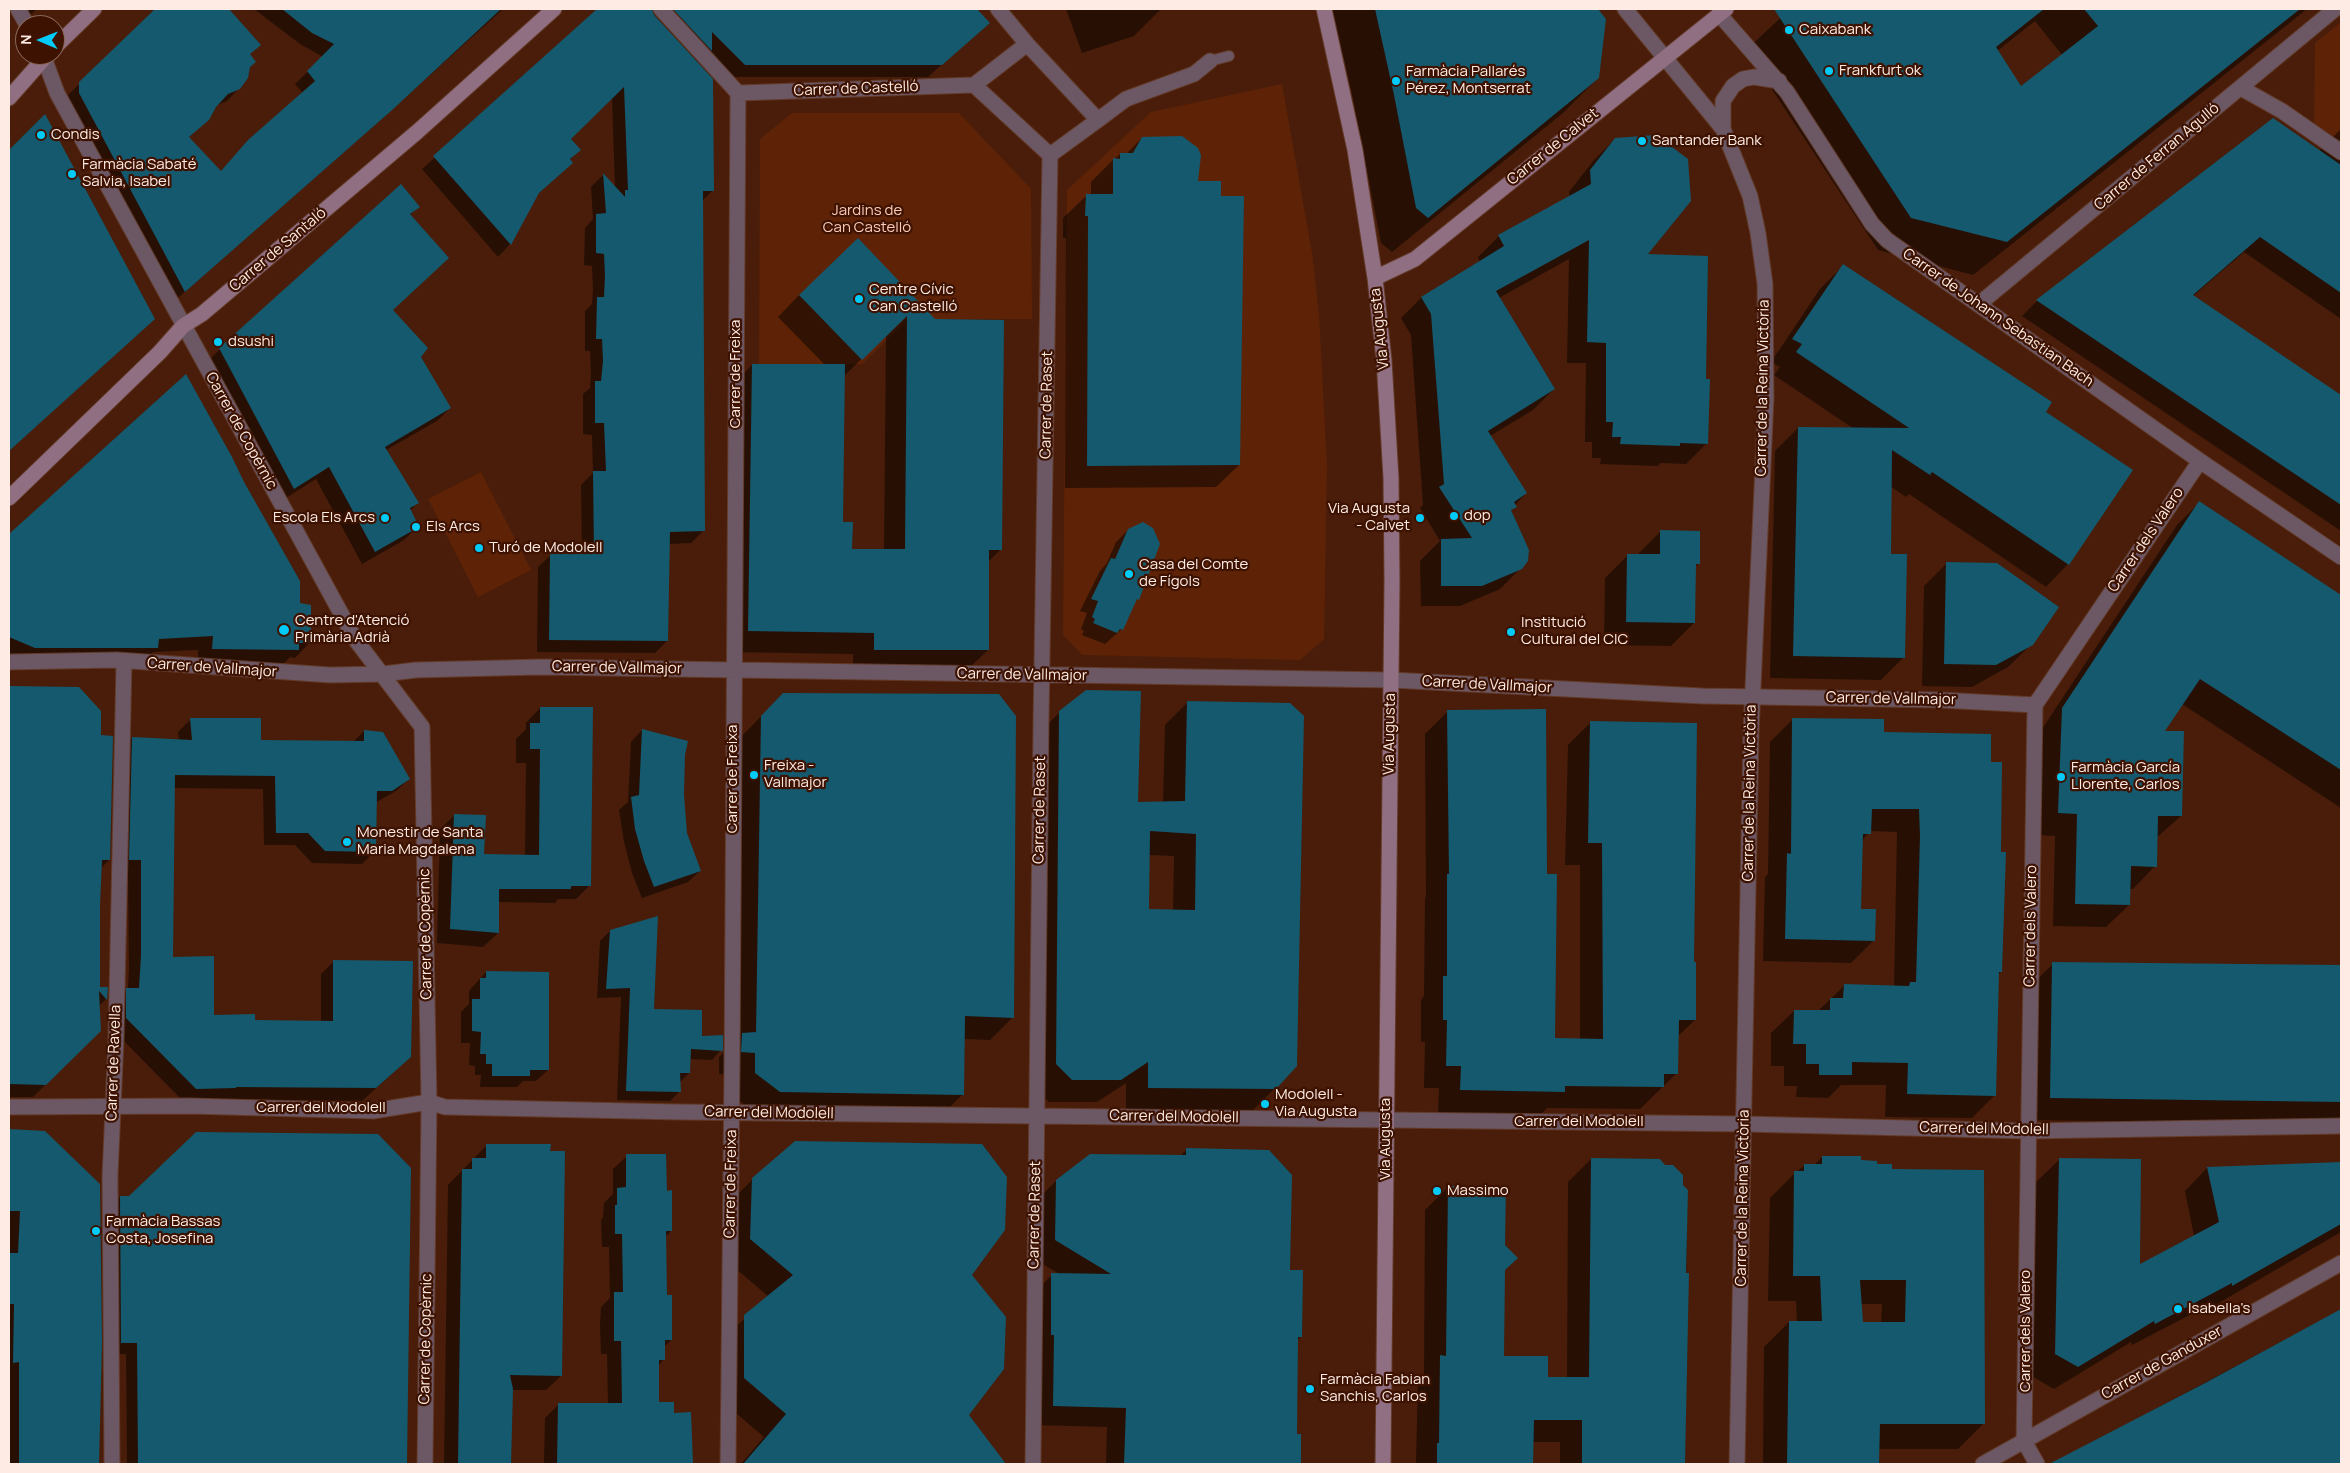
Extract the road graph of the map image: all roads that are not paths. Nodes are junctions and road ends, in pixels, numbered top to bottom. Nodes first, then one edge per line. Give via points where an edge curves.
1 (94, 9) edge
2 (554, 9) edge
3 (661, 9) edge
4 (998, 9) edge
5 (1324, 9) edge
6 (1625, 9) edge
7 (2335, 9) edge
8 (1722, 11) edge
9 (65, 37) edge
10 (1027, 44) junction
11 (1229, 56) dead end
12 (1666, 56) junction
13 (1210, 61) joint
14 (38, 65) edge
15 (50, 65) edge
16 (1779, 81) junction
17 (974, 85) junction
18 (2241, 88) junction
19 (738, 93) junction
20 (9, 98) edge
21 (1098, 120) junction
22 (1723, 129) junction
23 (2341, 152) edge
24 (1050, 155) junction
25 (1375, 278) junction
26 (1979, 304) junction
27 (183, 326) junction
28 (2200, 461) junction
29 (9, 498) edge
30 (2341, 557) edge
31 (9, 662) edge
32 (124, 662) junction
33 (734, 670) junction
34 (383, 674) junction
35 (1042, 675) junction
36 (1391, 680) junction
37 (1752, 697) junction
38 (2035, 704) junction
39 (429, 1102) junction
40 (113, 1106) junction
41 (9, 1107) edge
42 (732, 1113) junction
43 (1036, 1115) junction
44 (1386, 1121) junction
45 (1744, 1124) junction
46 (2341, 1126) edge
47 (2028, 1131) junction
48 (2341, 1263) edge
49 (2024, 1441) junction
50 (112, 1464) edge
51 (425, 1464) edge
52 (728, 1464) edge
53 (1033, 1464) edge
54 (1383, 1464) edge
55 (1737, 1464) edge
56 (1982, 1464) edge
57 (2037, 1464) edge

1 - 9 main road
2 - 27 main road, Carrer de Santaló via 417,132 202,314
3 - 19 street
4 - 10 street
5 - 25 main road, Via Augusta via 1355,150
6 - 12 street, Carrer de la Reina Victòria
7 - 18 street, Carrer de Ferran Agulló
8 - 12 main road, Carrer de Calvet
8 - 16 street, Carrer de Johann Sebastian Bach
10 - 17 street
10 - 21 street
11 - 13 lane
12 - 22 street, Carrer de la Reina Victòria
12 - 25 main road, Carrer de Calvet via 1415,259
13 - 21 street via 1194,74 1126,99
14 - 20 main road
15 - 27 street, Carrer de Copèrnic via 58,93
16 - 22 street, Carrer de la Reina Victòria via 1754,77 1733,86 1723,101
16 - 26 street, Carrer de Johann Sebastian Bach via 1872,224 1905,254
17 - 19 street, Carrer de Castelló
17 - 24 street
18 - 23 street via 2282,110
18 - 26 street, Carrer de Ferran Agulló
19 - 33 street, Carrer de Freixa
21 - 24 street
22 - 37 street, Carrer de la Reina Victòria via 1750,196 1765,284 1766,398
24 - 35 street, Carrer de Raset
25 - 36 main road, Via Augusta via 1391,478
26 - 28 street, Carrer de Johann Sebastian Bach
27 - 29 main road, Carrer de Santaló
27 - 34 street, Carrer de Copèrnic via 354,639
28 - 30 street, Carrer de Johann Sebastian Bach
28 - 38 street, Carrer dels Valero
31 - 32 street, Carrer de Vallmajor
32 - 34 street, Carrer de Vallmajor via 330,676
32 - 40 street, Carrer de Ravella
33 - 34 street, Carrer de Vallmajor via 541,667 416,670
33 - 35 street, Carrer de Vallmajor
33 - 42 street, Carrer de Freixa
34 - 39 street, Carrer de Copèrnic via 422,727
35 - 36 street, Carrer de Vallmajor
35 - 43 street, Carrer de Raset
36 - 37 street, Carrer de Vallmajor
36 - 44 main road, Via Augusta
37 - 38 street, Carrer de Vallmajor
37 - 45 street, Carrer de la Reina Victòria
38 - 47 street, Carrer dels Valero
39 - 40 street, Carrer del Modolell via 373,1111
39 - 42 street, Carrer del Modolell via 445,1107
39 - 51 street, Carrer de Copèrnic
40 - 41 street, Carrer del Modolell
40 - 50 street, Carrer de Ravella via 110,1176
42 - 43 street, Carrer del Modolell
42 - 52 street, Carrer de Freixa
43 - 44 street, Carrer del Modolell
43 - 53 street, Carrer de Raset
44 - 45 street, Carrer del Modolell
44 - 54 main road, Via Augusta
45 - 47 street, Carrer del Modolell
45 - 55 street, Carrer de la Reina Victòria
46 - 47 street, Carrer del Modolell
47 - 49 street, Carrer dels Valero
48 - 49 street, Carrer de Ganduxer
49 - 56 street, Carrer de Ganduxer
49 - 57 street

